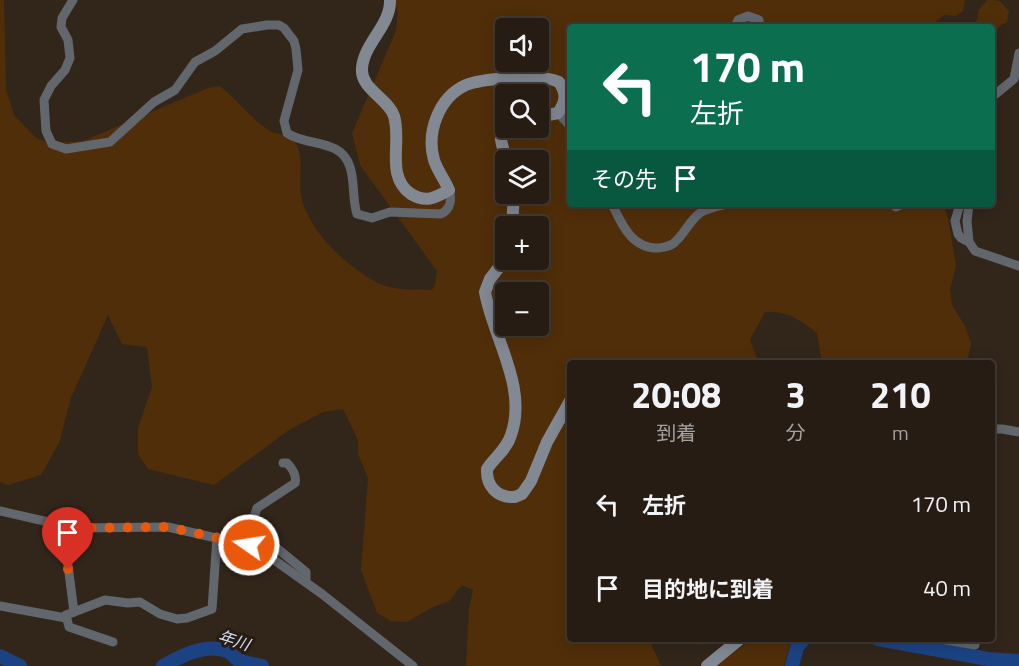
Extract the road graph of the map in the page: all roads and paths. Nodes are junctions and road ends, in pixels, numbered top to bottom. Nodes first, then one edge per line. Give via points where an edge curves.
1 (73, 0) edge
2 (390, 0) edge
3 (736, 24) edge
4 (760, 24) edge
5 (1019, 53) edge
6 (995, 95) edge
7 (558, 113) junction
8 (549, 115) edge
9 (567, 123) edge
10 (449, 190) junction
11 (613, 207) edge
12 (717, 207) edge
13 (959, 207) edge
14 (969, 207) edge
15 (969, 242) junction
16 (1019, 266) edge
17 (497, 270) edge
18 (567, 406) edge
19 (995, 429) edge
20 (1019, 432) edge
21 (283, 463) dead end
22 (0, 511) edge
23 (63, 526) junction
24 (217, 537) junction
25 (306, 582) junction
26 (0, 606) edge
27 (70, 615) junction
28 (113, 642) dead end
29 (736, 642) edge
30 (958, 642) edge
31 (976, 642) edge
32 (413, 666) edge
33 (707, 666) edge

1 - 10 street via 61,27 68,40 70,58 44,100 46,131 52,144 66,149 110,142 153,102 175,90 195,62 237,32 248,27 279,25 294,41 298,58 284,121 287,133 331,147 347,158 357,214 372,218 390,212 441,214 450,204
2 - 10 street via 361,70 368,86 394,116 399,183 422,199 432,199
3 - 4 street via 748,16
5 - 6 street via 1014,79
7 - 8 street
7 - 9 street
7 - 10 street via 565,94 559,82 551,79 475,82 458,90 438,111 432,131 434,161
11 - 12 street via 638,243 663,248 675,243 701,212
13 - 15 street via 956,227 961,238
14 - 15 street
15 - 16 street via 975,251
17 - 18 street via 485,292 513,381 516,405 511,436 487,469 494,490 508,497 522,494
19 - 20 street
21 - 25 street via 290,466 295,483 257,508 254,517 267,540 306,572
22 - 23 street
23 - 24 street via 168,527
23 - 27 street
24 - 25 street via 256,548
24 - 27 street via 212,609 177,619 160,615 140,602 105,600
25 - 32 street
26 - 27 street
27 - 28 street via 67,624 72,630
29 - 33 street
30 - 31 street

